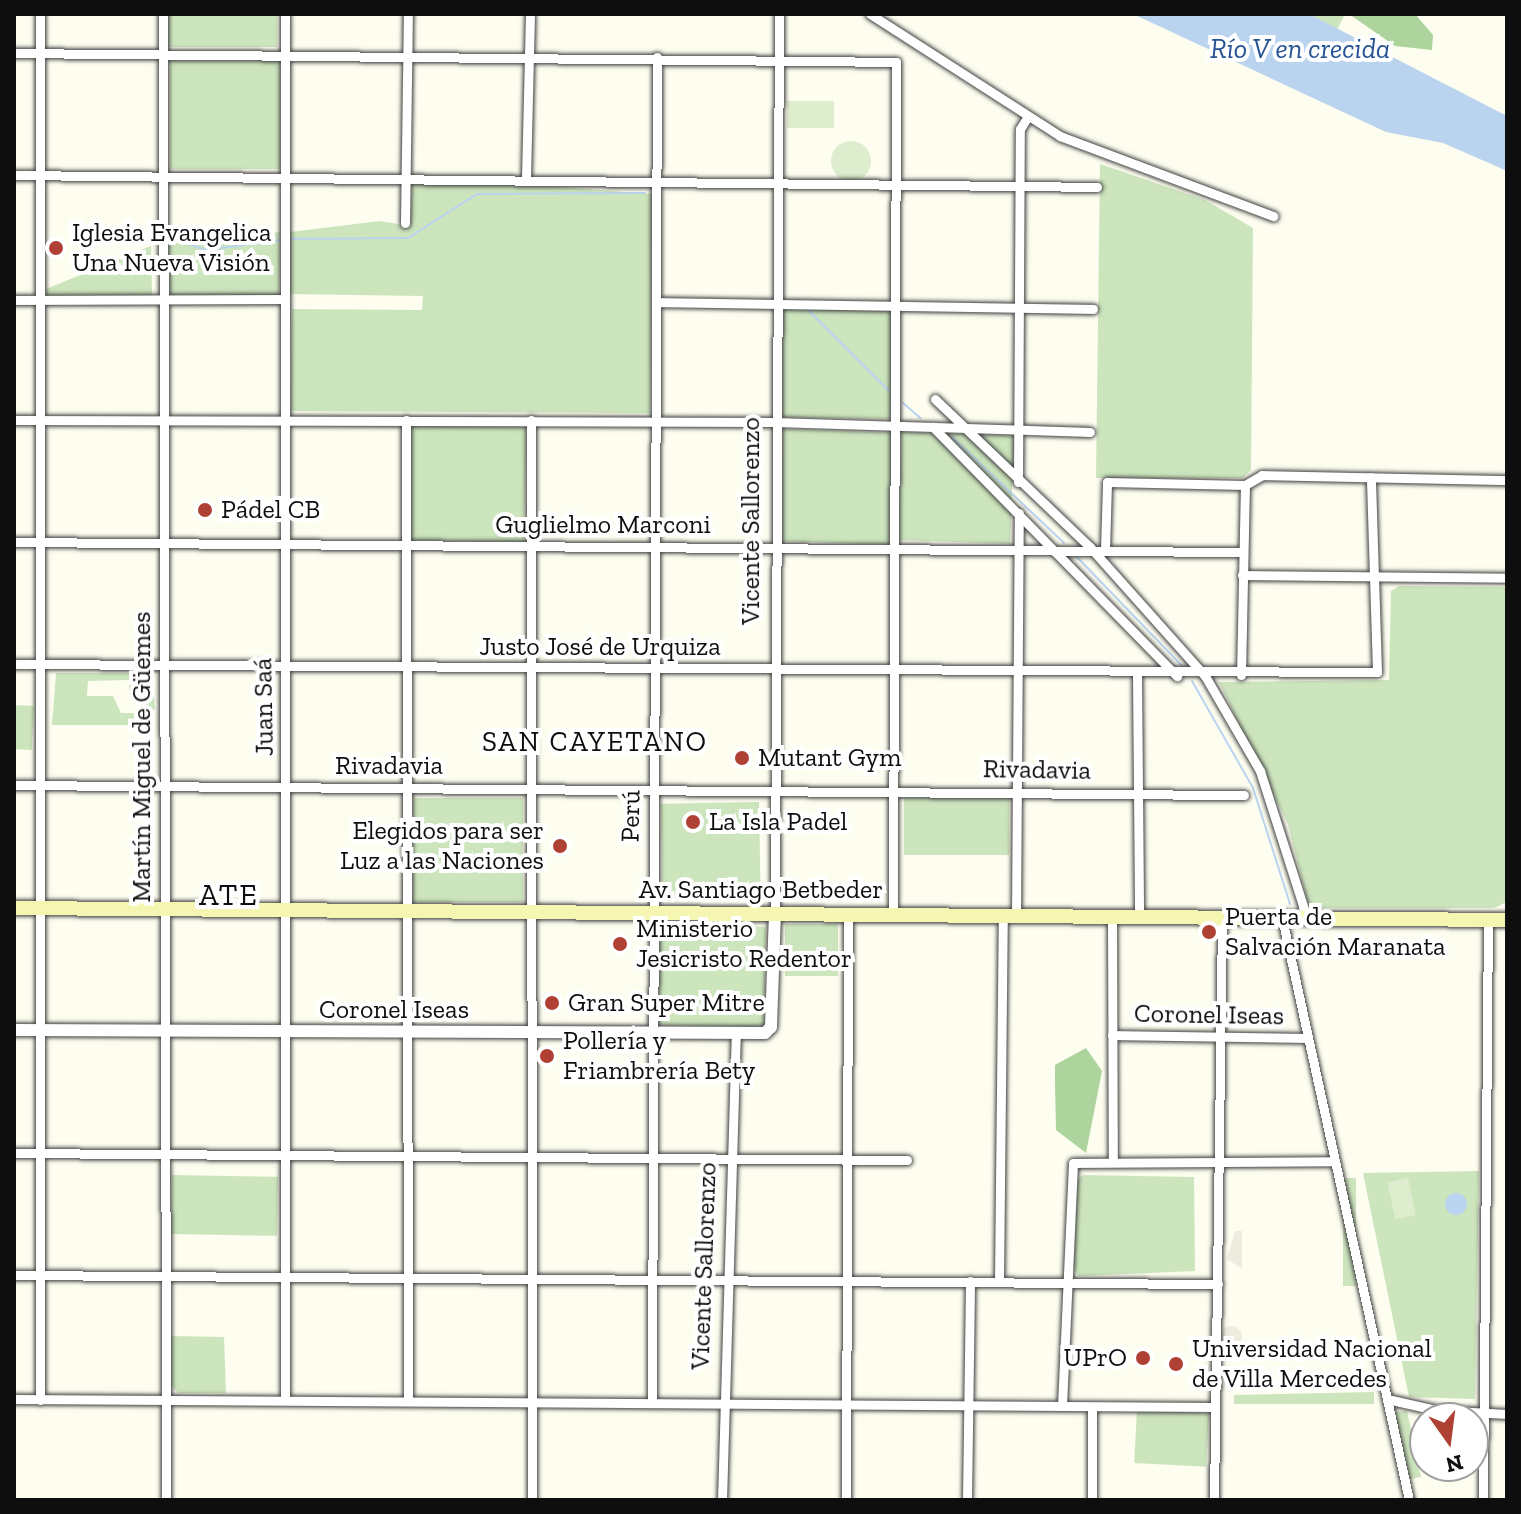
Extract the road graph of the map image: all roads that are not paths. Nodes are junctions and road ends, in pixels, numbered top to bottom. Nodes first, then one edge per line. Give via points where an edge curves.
1 (40, 14) edge
2 (163, 14) edge
3 (285, 14) edge
4 (408, 14) edge
5 (530, 14) edge
6 (779, 14) edge
7 (870, 14) edge
8 (14, 53) edge
9 (40, 53) junction
10 (163, 54) junction
11 (285, 54) junction
12 (407, 56) junction
13 (530, 56) junction
14 (657, 57) junction
15 (776, 58) junction
16 (1027, 118) junction
17 (14, 175) edge
18 (39, 176) junction
19 (286, 177) junction
20 (405, 177) junction
21 (526, 178) junction
22 (160, 179) junction
23 (655, 181) junction
24 (774, 184) junction
25 (896, 185) junction
26 (1020, 186) junction
27 (1097, 187) dead end
28 (1273, 216) dead end
29 (405, 223) dead end
30 (38, 299) junction
31 (283, 299) junction
32 (14, 300) edge
33 (161, 301) junction
34 (656, 302) junction
35 (774, 306) junction
36 (897, 307) junction
37 (1020, 308) junction
38 (1093, 309) dead end
39 (935, 399) dead end
40 (164, 419) junction
41 (282, 419) junction
42 (14, 420) edge
43 (40, 420) junction
44 (406, 420) junction
45 (531, 420) junction
46 (656, 421) junction
47 (774, 422) junction
48 (896, 426) junction
49 (933, 427) junction
50 (965, 428) junction
51 (1020, 431) junction
52 (1090, 432) dead end
53 (1371, 477) junction
54 (1507, 480) edge
55 (1018, 485) junction
56 (1245, 485) junction
57 (1019, 513) junction
58 (14, 542) edge
59 (38, 542) junction
60 (164, 543) junction
61 (283, 545) junction
62 (899, 545) junction
63 (408, 546) junction
64 (774, 546) junction
65 (1019, 546) junction
66 (1054, 546) junction
67 (655, 547) junction
68 (1090, 547) junction
69 (530, 548) junction
70 (1105, 550) junction
71 (1240, 552) junction
72 (1242, 575) junction
73 (1374, 577) junction
74 (1507, 578) edge
75 (14, 664) edge
76 (41, 664) junction
77 (164, 666) junction
78 (286, 666) junction
79 (409, 668) junction
80 (531, 669) junction
81 (655, 669) junction
82 (773, 669) junction
83 (897, 671) junction
84 (1017, 673) junction
85 (1137, 675) junction
86 (1241, 675) junction
87 (1177, 676) junction
88 (1205, 676) junction
89 (14, 785) edge
90 (42, 786) junction
91 (164, 787) junction
92 (288, 788) junction
93 (407, 788) junction
94 (530, 789) junction
95 (895, 790) junction
96 (775, 791) junction
97 (654, 792) junction
98 (1016, 792) junction
99 (1138, 794) junction
100 (1244, 795) dead end
101 (14, 908) edge
102 (42, 909) junction
103 (165, 910) junction
104 (288, 911) junction
105 (407, 913) junction
106 (530, 913) junction
107 (651, 913) junction
108 (775, 914) junction
109 (848, 915) junction
110 (893, 915) junction
111 (1010, 916) junction
112 (1112, 917) junction
113 (1139, 917) junction
114 (1222, 918) junction
115 (1282, 918) junction
116 (1307, 918) junction
117 (1488, 920) junction
118 (1507, 920) edge
119 (771, 1027) joint
120 (14, 1030) edge
121 (39, 1030) junction
122 (165, 1031) junction
123 (287, 1031) junction
124 (409, 1032) junction
125 (532, 1033) junction
126 (651, 1033) junction
127 (736, 1035) junction
128 (1112, 1035) junction
129 (1221, 1036) junction
130 (1305, 1038) junction
131 (14, 1153) edge
132 (40, 1153) junction
133 (165, 1154) junction
134 (287, 1156) junction
135 (410, 1157) junction
136 (844, 1158) junction
137 (729, 1159) junction
138 (532, 1160) junction
139 (907, 1160) dead end
140 (1113, 1160) junction
141 (1220, 1160) junction
142 (654, 1161) junction
143 (1332, 1161) junction
144 (14, 1275) edge
145 (41, 1276) junction
146 (165, 1277) junction
147 (287, 1278) junction
148 (409, 1279) junction
149 (532, 1280) junction
150 (651, 1281) junction
151 (724, 1281) junction
152 (845, 1281) junction
153 (970, 1281) junction
154 (999, 1281) junction
155 (1063, 1282) junction
156 (1218, 1284) junction
157 (14, 1399) edge
158 (1387, 1399) junction
159 (40, 1400) junction
160 (166, 1400) junction
161 (285, 1400) junction
162 (408, 1401) junction
163 (532, 1402) junction
164 (1409, 1402) edge
165 (1483, 1402) edge
166 (652, 1403) junction
167 (721, 1403) junction
168 (845, 1405) junction
169 (968, 1405) junction
170 (1062, 1406) junction
171 (1092, 1407) junction
172 (1215, 1407) junction
173 (166, 1500) edge
174 (532, 1500) edge
175 (722, 1500) edge
176 (846, 1500) edge
177 (967, 1500) edge
178 (1092, 1500) edge
179 (1214, 1500) edge
180 (1409, 1500) edge

1 - 9 street
2 - 10 street, Martín Miguel de Güemes
3 - 11 street, Juan Saá
4 - 12 street
5 - 13 street
6 - 15 street, Vicente Sallorenzo
7 - 16 street
8 - 9 street
9 - 10 street
9 - 18 street
10 - 11 street
10 - 22 street, Martín Miguel de Güemes
11 - 12 street
11 - 19 street, Juan Saá
12 - 13 street
12 - 20 street
13 - 14 street
13 - 21 street
14 - 15 street
14 - 23 street, Perú
15 - 24 street, Vicente Sallorenzo
15 - 25 street via 890,57 898,68
16 - 26 street via 1020,129
16 - 28 street
17 - 18 street
18 - 22 street
18 - 30 street
19 - 20 street
19 - 22 street
19 - 31 street, Juan Saá
20 - 21 street
20 - 29 street
21 - 23 street
22 - 33 street, Martín Miguel de Güemes
23 - 24 street
23 - 34 street, Perú
24 - 25 street
24 - 35 street, Vicente Sallorenzo
25 - 26 street
25 - 36 street
26 - 27 street
26 - 37 street
30 - 32 street
30 - 33 street
30 - 43 street
31 - 33 street
31 - 41 street, Juan Saá
33 - 40 street, Martín Miguel de Güemes
34 - 35 street
34 - 46 street, Perú
35 - 36 street
35 - 47 street, Vicente Sallorenzo
36 - 37 street
36 - 48 street
37 - 38 street
37 - 51 street
39 - 50 street
40 - 41 street
40 - 43 street
40 - 60 street, Martín Miguel de Güemes
41 - 44 street
41 - 61 street, Juan Saá
42 - 43 street
43 - 59 street
44 - 45 street
44 - 63 street
45 - 46 street
45 - 69 street
46 - 47 street
46 - 67 street, Perú
47 - 48 street
47 - 64 street, Vicente Sallorenzo
48 - 49 street
48 - 62 street
49 - 50 street
49 - 57 street
50 - 51 street
50 - 55 street
51 - 52 street
51 - 55 street
53 - 54 street
53 - 56 street via 1262,475
53 - 73 street
55 - 68 street
56 - 70 street via 1107,482
56 - 71 street
57 - 65 street
57 - 66 street
58 - 59 street, Guglielmo Marconi
59 - 60 street, Guglielmo Marconi
59 - 76 street
60 - 61 street, Guglielmo Marconi
60 - 77 street, Martín Miguel de Güemes
61 - 63 street, Guglielmo Marconi
61 - 78 street, Juan Saá
62 - 64 street, Guglielmo Marconi
62 - 65 street, Guglielmo Marconi
62 - 83 street
63 - 69 street, Guglielmo Marconi
63 - 79 street
64 - 67 street, Guglielmo Marconi
64 - 82 street, Vicente Sallorenzo
65 - 66 street, Guglielmo Marconi
65 - 84 street
66 - 68 street, Guglielmo Marconi
66 - 87 street
67 - 69 street, Guglielmo Marconi
67 - 81 street, Perú
68 - 70 street, Guglielmo Marconi
68 - 88 street
69 - 80 street
70 - 71 street, Guglielmo Marconi
71 - 72 street
72 - 73 street
72 - 86 street
73 - 74 street
73 - 86 street, Justo José de Urquiza via 1377,672
75 - 76 street, Justo José de Urquiza
76 - 77 street, Justo José de Urquiza
76 - 90 street
77 - 78 street, Justo José de Urquiza
77 - 91 street, Martín Miguel de Güemes
78 - 79 street, Justo José de Urquiza
78 - 92 street, Juan Saá
79 - 80 street, Justo José de Urquiza
79 - 93 street
80 - 81 street, Justo José de Urquiza
80 - 94 street
81 - 82 street, Justo José de Urquiza
81 - 97 street, Perú
82 - 83 street, Justo José de Urquiza
82 - 96 street, Vicente Sallorenzo
83 - 84 street, Justo José de Urquiza
83 - 95 street
84 - 85 street, Justo José de Urquiza
84 - 98 street
85 - 87 street, Justo José de Urquiza
85 - 99 street
86 - 88 street, Justo José de Urquiza
87 - 88 street, Justo José de Urquiza
88 - 116 street via 1260,771
89 - 90 street, Rivadavia
90 - 91 street, Rivadavia
90 - 102 street
91 - 92 street, Rivadavia
91 - 103 street, Martín Miguel de Güemes
92 - 93 street, Rivadavia
92 - 104 street, Juan Saá
93 - 94 street, Rivadavia
93 - 105 street
94 - 97 street, Rivadavia
94 - 106 street
95 - 96 street, Rivadavia
95 - 98 street, Rivadavia
95 - 110 street
96 - 97 street, Rivadavia
96 - 108 street, Vicente Sallorenzo
97 - 107 street, Perú
98 - 99 street, Rivadavia
98 - 111 street
99 - 100 street, Rivadavia
99 - 113 street
101 - 102 main road, Av. Santiago Betbeder
102 - 103 main road, Av. Santiago Betbeder
102 - 121 street
103 - 104 main road, Av. Santiago Betbeder
103 - 122 street, Martín Miguel de Güemes
104 - 105 main road, Av. Santiago Betbeder
104 - 123 street, Juan Saá
105 - 106 main road, Av. Santiago Betbeder
105 - 124 street
106 - 107 main road, Av. Santiago Betbeder
106 - 125 street
107 - 108 main road, Av. Santiago Betbeder
107 - 126 street, Perú
108 - 109 main road, Av. Santiago Betbeder
108 - 119 street, Vicente Sallorenzo
109 - 110 main road, Av. Santiago Betbeder
109 - 136 street
110 - 111 main road, Av. Santiago Betbeder
111 - 112 main road, Av. Santiago Betbeder
111 - 154 street
112 - 113 main road, Av. Santiago Betbeder
112 - 128 street
113 - 114 main road, Av. Santiago Betbeder
114 - 115 main road, Av. Santiago Betbeder
114 - 129 street
115 - 116 main road, Av. Santiago Betbeder
115 - 130 street
116 - 117 main road, Av. Santiago Betbeder
117 - 118 main road, Av. Santiago Betbeder
117 - 165 street
119 - 127 street, Coronel Iseas
120 - 121 street, Coronel Iseas
121 - 122 street, Coronel Iseas
121 - 132 street
122 - 123 street, Coronel Iseas
122 - 133 street, Martín Miguel de Güemes
123 - 124 street, Coronel Iseas
123 - 134 street, Juan Saá
124 - 125 street, Coronel Iseas
124 - 135 street
125 - 126 street, Coronel Iseas
125 - 138 street
126 - 127 street, Coronel Iseas
126 - 142 street, Perú
127 - 137 street, Vicente Sallorenzo
128 - 129 street, Coronel Iseas
128 - 140 street
129 - 130 street, Coronel Iseas
129 - 141 street
130 - 143 street
131 - 132 street
132 - 133 street
132 - 145 street
133 - 134 street
133 - 146 street, Martín Miguel de Güemes
134 - 135 street
134 - 147 street, Juan Saá
135 - 138 street
135 - 148 street
136 - 137 street
136 - 139 street
136 - 152 street
137 - 142 street
137 - 151 street, Vicente Sallorenzo
138 - 142 street
138 - 149 street
140 - 141 street
140 - 155 street via 1073,1163
141 - 143 street
141 - 156 street
142 - 150 street, Perú
143 - 158 street
144 - 145 street
145 - 146 street
145 - 159 street
146 - 147 street
146 - 160 street, Martín Miguel de Güemes
147 - 148 street
147 - 161 street, Juan Saá
148 - 149 street
148 - 162 street
149 - 150 street
149 - 163 street
150 - 151 street
150 - 166 street, Perú
151 - 152 street
151 - 167 street, Vicente Sallorenzo
152 - 153 street
152 - 168 street
153 - 154 street
153 - 169 street
154 - 155 street
155 - 156 street
155 - 170 street
156 - 172 street
157 - 159 street
158 - 164 street
158 - 180 street
159 - 160 street
160 - 161 street
160 - 173 street, Martín Miguel de Güemes
161 - 162 street
162 - 163 street
163 - 166 street
163 - 174 street
166 - 167 street
167 - 168 street
167 - 175 street, Vicente Sallorenzo
168 - 169 street
168 - 176 street
169 - 170 street
169 - 177 street
170 - 171 street
171 - 172 street
171 - 178 street
172 - 179 street

